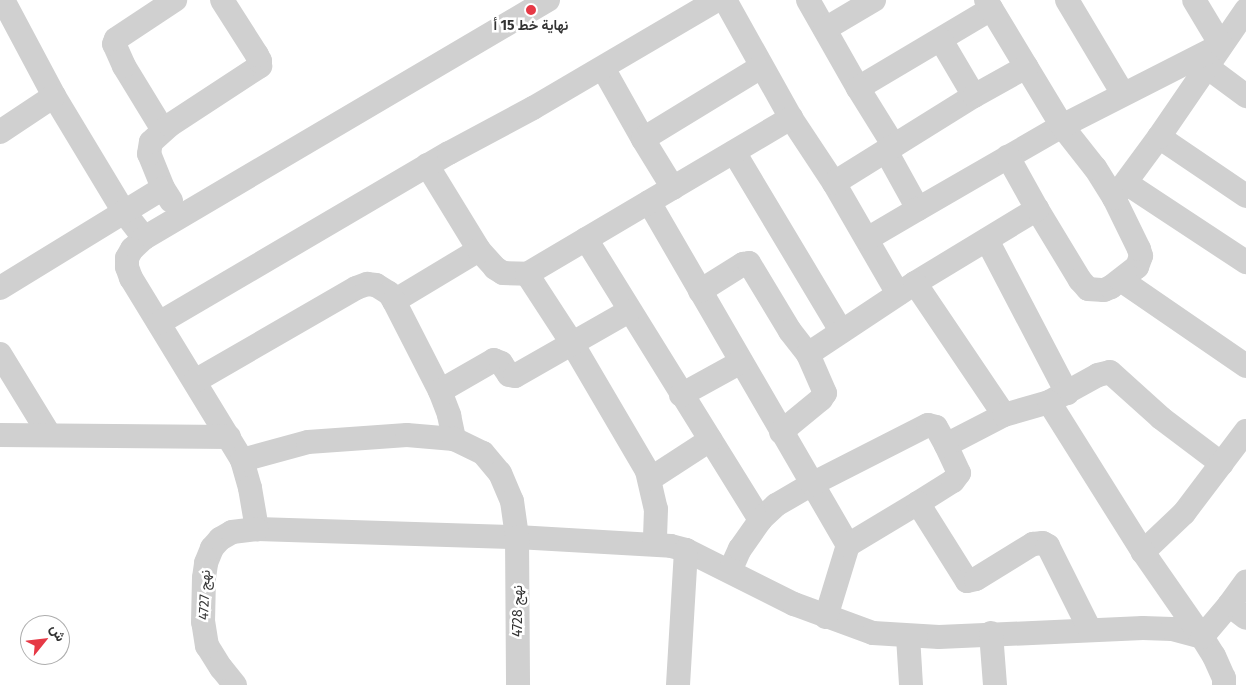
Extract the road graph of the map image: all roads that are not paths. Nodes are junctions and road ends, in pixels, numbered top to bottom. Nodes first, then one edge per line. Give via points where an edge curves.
1 (3, 0) edge
2 (175, 0) edge
3 (222, 0) edge
4 (548, 0) edge
5 (717, 0) edge
6 (725, 0) edge
7 (808, 0) edge
8 (874, 0) edge
9 (1066, 0) edge
10 (1194, 0) edge
11 (988, 4) edge
12 (1246, 10) edge
13 (826, 29) junction
14 (941, 40) junction
15 (1221, 45) junction
16 (761, 67) junction
17 (1026, 67) junction
18 (1207, 67) junction
19 (603, 68) junction
20 (858, 88) junction
21 (1123, 94) junction
22 (54, 96) junction
23 (974, 96) junction
24 (1246, 96) edge
25 (791, 118) junction
26 (1062, 126) junction
27 (163, 130) junction
28 (0, 132) edge
29 (1159, 137) junction
30 (643, 139) junction
31 (890, 149) junction
32 (734, 152) junction
33 (1008, 158) junction
34 (427, 165) junction
35 (834, 183) junction
36 (163, 188) junction
37 (673, 188) junction
38 (1120, 191) junction
39 (1246, 196) edge
40 (649, 202) junction
41 (918, 209) junction
42 (1037, 209) junction
43 (124, 212) junction
44 (180, 216) junction
45 (144, 238) junction
46 (586, 239) junction
47 (867, 239) junction
48 (987, 240) junction
49 (479, 250) junction
50 (1246, 262) edge
51 (527, 274) junction
52 (3, 279) edge
53 (1121, 280) junction
54 (906, 289) junction
55 (700, 291) junction
56 (394, 300) junction
57 (629, 311) junction
58 (159, 323) junction
59 (841, 331) junction
60 (572, 343) junction
61 (0, 354) edge
62 (808, 354) junction
63 (741, 362) junction
64 (1246, 366) edge
65 (195, 381) junction
66 (440, 391) junction
67 (681, 395) junction
68 (1058, 397) junction
69 (1004, 416) junction
70 (1246, 431) edge
71 (782, 432) junction
72 (49, 434) junction
73 (0, 435) edge
74 (229, 437) junction
75 (454, 439) junction
76 (710, 440) junction
77 (946, 445) junction
78 (242, 460) junction
79 (1222, 464) junction
80 (650, 479) junction
81 (812, 484) junction
82 (918, 503) junction
83 (760, 520) junction
84 (257, 529) junction
85 (517, 537) junction
86 (655, 544) junction
87 (848, 545) junction
88 (686, 550) junction
89 (1143, 552) junction
90 (730, 570) junction
91 (1246, 582) edge
92 (1238, 612) edge
93 (826, 617) junction
94 (1090, 630) junction
95 (991, 633) junction
96 (908, 636) junction
97 (1202, 637) junction
98 (235, 685) edge
99 (518, 685) edge
100 (678, 685) edge
101 (910, 685) edge
102 (995, 685) edge
103 (1224, 685) edge

1 - 22 street
2 - 27 street via 114,44
3 - 27 street via 257,54 260,66
4 - 44 street
5 - 19 street
6 - 16 street
7 - 13 street
8 - 13 street
9 - 21 street
10 - 15 street
11 - 14 street
11 - 17 street
12 - 15 street
13 - 20 street
14 - 20 street
14 - 23 street
15 - 18 street
15 - 21 street
16 - 25 street
16 - 30 street
17 - 23 street
17 - 26 street
18 - 24 street
18 - 29 street
19 - 30 street
19 - 34 street
20 - 31 street
21 - 26 street
22 - 28 street
22 - 43 street
23 - 31 street
25 - 32 street
25 - 35 street
26 - 33 street
26 - 38 street via 1095,168
27 - 36 street via 151,142 149,154
29 - 38 street
29 - 39 street
30 - 37 street
31 - 35 street
31 - 41 street
32 - 37 street
32 - 59 street
33 - 41 street
33 - 42 street
34 - 49 street
34 - 58 street
35 - 47 street
36 - 43 street
36 - 44 street
37 - 40 street
38 - 50 street
38 - 53 street via 1140,256 1137,267
40 - 46 street
40 - 55 street
41 - 47 street
42 - 48 street
42 - 53 street via 1088,289 1104,290
43 - 45 street
43 - 52 street
44 - 45 street
45 - 58 street via 132,249 127,267
46 - 51 street
46 - 57 street
47 - 54 street
48 - 54 street
48 - 68 street
49 - 51 street via 503,273
49 - 56 street
51 - 60 street
53 - 64 street
54 - 59 street
54 - 69 street
55 - 62 street via 749,263 790,332
55 - 63 street
56 - 65 street via 376,285 362,286
56 - 66 street
57 - 60 street
57 - 67 street
58 - 65 street
59 - 62 street
60 - 66 street via 515,376 509,375 501,363 494,360
60 - 80 street via 637,451
61 - 72 street
62 - 71 street via 825,393
63 - 67 street
63 - 71 street
65 - 74 street
66 - 75 street
67 - 76 street
68 - 69 street
68 - 79 street via 1105,372 1114,374 1161,418
68 - 89 street
69 - 77 street
70 - 79 street
71 - 81 street
72 - 73 street
72 - 74 street
74 - 78 street
75 - 78 street via 408,435 324,440
75 - 85 street, نهج 4728 via 483,453 500,473 512,501
76 - 80 street
76 - 83 street
77 - 81 street via 936,427 928,425
77 - 82 street via 959,473 953,481
78 - 84 street
79 - 89 street via 1184,513
80 - 86 street via 656,509
81 - 83 street via 776,505
81 - 87 street
82 - 87 street
82 - 94 street via 967,581 976,579 1033,544 1048,546
83 - 90 street
84 - 85 street, نهج 4727
84 - 98 street, نهج 4727 via 232,532 220,539 206,563 203,622 207,646
85 - 86 street, نهج 4727
85 - 99 street, نهج 4728
86 - 88 street, نهج 4727
87 - 93 street
88 - 90 street, نهج 4727
88 - 100 street
89 - 97 street
90 - 93 street, نهج 4727
91 - 92 street
92 - 97 street
93 - 96 street, نهج 4727 via 873,633
94 - 95 street, نهج 4727
94 - 97 street, نهج 4727 via 1172,629
95 - 96 street, نهج 4727
95 - 102 street
96 - 101 street
97 - 103 street via 1214,656

